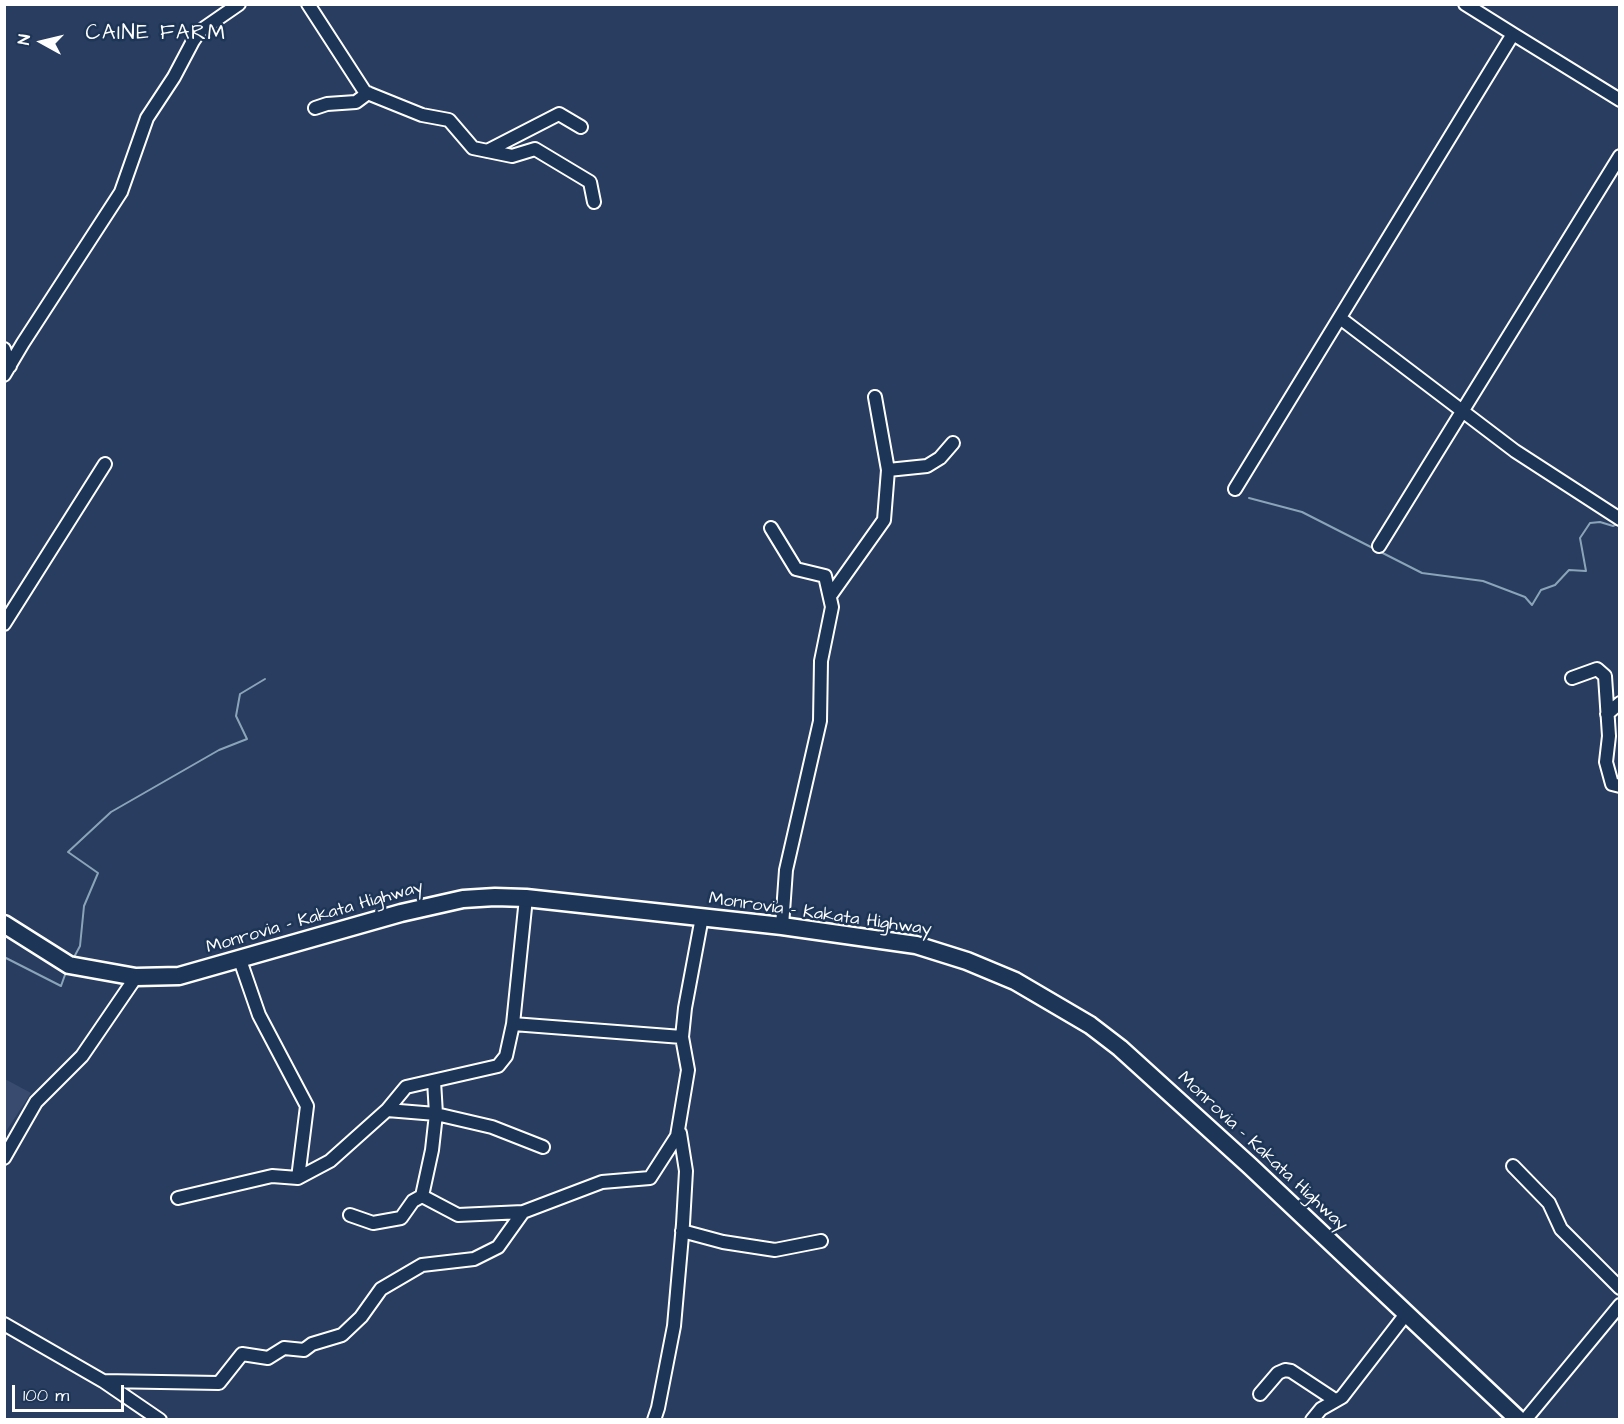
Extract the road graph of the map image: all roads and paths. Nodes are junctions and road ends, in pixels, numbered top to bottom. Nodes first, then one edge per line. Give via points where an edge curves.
1 (239, 4) edge
2 (308, 4) edge
3 (1465, 4) edge
4 (1513, 34) junction
5 (368, 93) junction
6 (1620, 100) edge
7 (315, 108) dead end
8 (581, 127) dead end
9 (487, 151) junction
10 (1620, 156) edge
11 (594, 202) dead end
12 (1340, 318) junction
13 (4, 349) edge
14 (8, 370) edge
15 (874, 397) dead end
16 (1460, 411) junction
17 (953, 443) dead end
18 (105, 464) dead end
19 (888, 470) junction
20 (1235, 489) dead end
21 (1620, 519) edge
22 (771, 528) dead end
23 (1379, 546) dead end
24 (830, 597) junction
25 (4, 624) edge
26 (1572, 678) dead end
27 (1620, 703) edge
28 (1608, 714) junction
29 (1620, 786) edge
30 (526, 898) junction
31 (702, 917) junction
32 (4, 924) edge
33 (782, 926) junction
34 (240, 960) junction
35 (136, 977) junction
36 (513, 1024) junction
37 (682, 1037) junction
38 (434, 1081) junction
39 (387, 1110) junction
40 (436, 1114) junction
41 (680, 1133) dead end
42 (543, 1147) dead end
43 (4, 1158) edge
44 (1513, 1166) dead end
45 (298, 1178) junction
46 (422, 1196) junction
47 (178, 1198) dead end
48 (523, 1212) junction
49 (350, 1215) dead end
50 (682, 1231) junction
51 (821, 1241) dead end
52 (1620, 1288) edge
53 (1620, 1305) edge
54 (1406, 1314) junction
55 (4, 1324) edge
56 (103, 1381) junction
57 (1260, 1394) dead end
58 (1335, 1400) junction
59 (160, 1419) edge
60 (654, 1419) edge
61 (1312, 1419) edge
62 (1519, 1419) edge
63 (1525, 1419) edge

1 - 14 street via 200,31 193,41 147,118 121,192
2 - 5 street
3 - 4 street
4 - 6 street
4 - 12 street
5 - 7 street via 356,102
5 - 9 street via 422,115 448,120 473,148
8 - 9 street via 559,114
9 - 11 street via 512,156 535,149 590,182
10 - 16 street
12 - 16 street
12 - 20 street
13 - 14 street
15 - 19 street
16 - 21 street
16 - 23 street
17 - 19 street via 927,466
18 - 25 street
19 - 24 street via 884,520
22 - 24 street via 796,569 825,576
24 - 33 street via 832,607 821,661 820,721 786,870
26 - 28 street via 1597,669 1605,676
27 - 28 street
28 - 29 street via 1606,762 1612,784
30 - 31 highway, Monrovia - Kakata Highway
30 - 34 highway, Monrovia - Kakata Highway via 463,899
30 - 36 street
31 - 33 highway, Monrovia - Kakata Highway
31 - 37 street
32 - 35 highway, Monrovia - Kakata Highway via 69,966
33 - 54 highway, Monrovia - Kakata Highway via 916,945 968,961 1015,981 1090,1025 1146,1070
34 - 35 highway, Monrovia - Kakata Highway via 180,975
34 - 45 street via 259,1015 307,1106
35 - 43 street via 82,1056 36,1102
36 - 37 street
36 - 38 street via 506,1056 498,1066
37 - 48 street via 688,1070 677,1136 650,1178 602,1182
38 - 39 street via 406,1087
38 - 40 street
39 - 40 street
39 - 45 street via 330,1161
40 - 42 street via 492,1127
40 - 46 street
41 - 50 street via 686,1171
44 - 52 street via 1549,1203 1561,1229
45 - 47 street via 272,1176
46 - 48 street via 458,1215
46 - 49 street via 412,1201 401,1218 373,1222
48 - 56 street via 498,1247 474,1259 422,1264 381,1289 362,1317 342,1335 304,1350 284,1348 268,1358 242,1354 219,1383
50 - 51 street via 775,1250
50 - 60 street via 674,1326
53 - 63 street
54 - 58 street via 1342,1397
54 - 62 highway, Monrovia - Kakata Highway
55 - 56 street
56 - 59 street
57 - 58 street via 1285,1370
58 - 61 street

